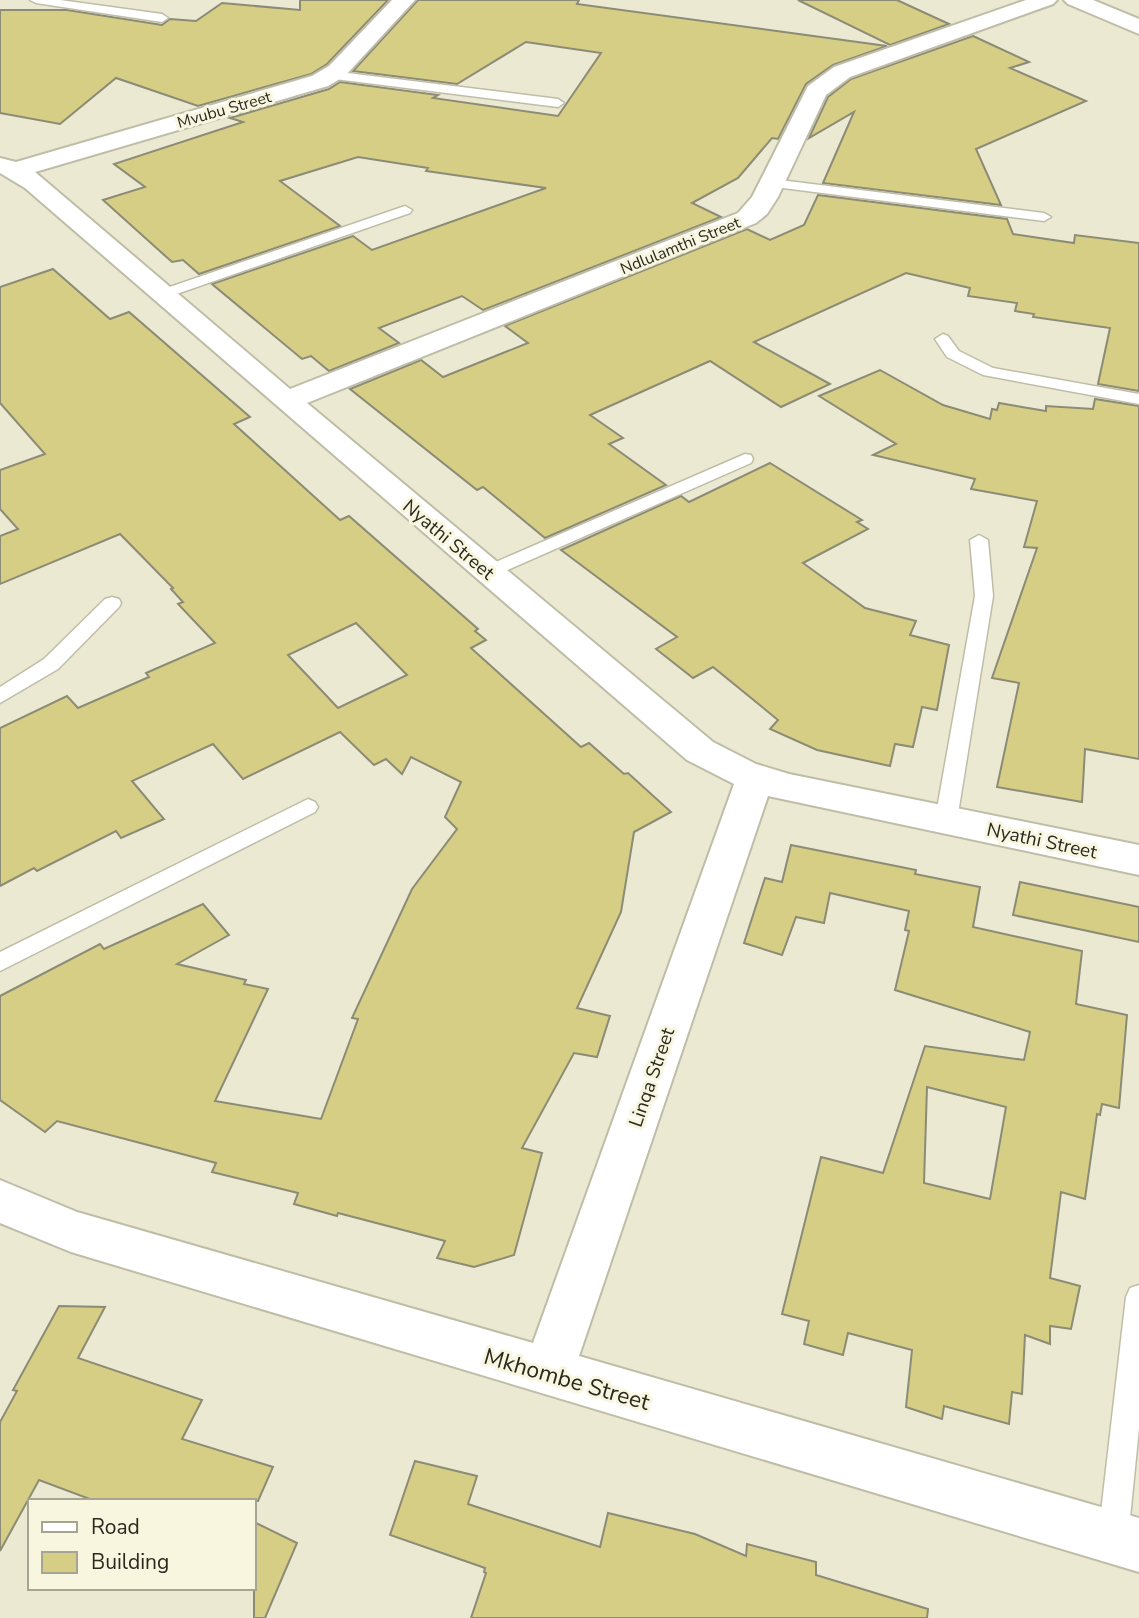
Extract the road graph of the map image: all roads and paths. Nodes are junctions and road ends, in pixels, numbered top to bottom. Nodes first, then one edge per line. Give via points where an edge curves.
1 (36, 0) edge
2 (404, 0) edge
3 (1046, 0) edge
4 (1075, 0) edge
5 (162, 18) dead end
6 (1139, 27) edge
7 (331, 75) junction
8 (558, 103) dead end
9 (8, 168) edge
10 (772, 183) junction
11 (405, 209) dead end
12 (1044, 217) dead end
13 (163, 294) junction
14 (943, 339) dead end
15 (1139, 399) edge
16 (286, 401) junction
17 (745, 459) dead end
18 (979, 540) dead end
19 (488, 572) junction
20 (112, 603) dead end
21 (0, 696) edge
22 (754, 780) junction
23 (308, 807) dead end
24 (946, 820) junction
25 (1139, 860) edge
26 (0, 962) edge
27 (0, 1201) edge
28 (1139, 1297) edge
29 (548, 1374) junction
30 (1126, 1542) edge

1 - 5 lane
2 - 7 street, Mvubu Street
3 - 10 street, Ndlulamthi Street via 832,77 816,90
4 - 6 street
7 - 8 lane
7 - 9 street, Mvubu Street via 306,86
9 - 13 street, Nyathi Street via 34,183
10 - 12 lane
10 - 16 street, Ndlulamthi Street via 758,209 733,225
11 - 13 lane
13 - 16 street, Nyathi Street
14 - 15 lane via 953,354 989,372
16 - 19 street, Nyathi Street
17 - 19 lane
18 - 24 lane via 984,596
19 - 22 street, Nyathi Street via 700,751
20 - 21 lane via 51,664
22 - 24 street, Nyathi Street
22 - 29 street, Linqa Street
23 - 26 lane
24 - 25 street, Nyathi Street
27 - 29 street, Mkhombe Street via 71,1231
28 - 30 lane
29 - 30 street, Mkhombe Street

